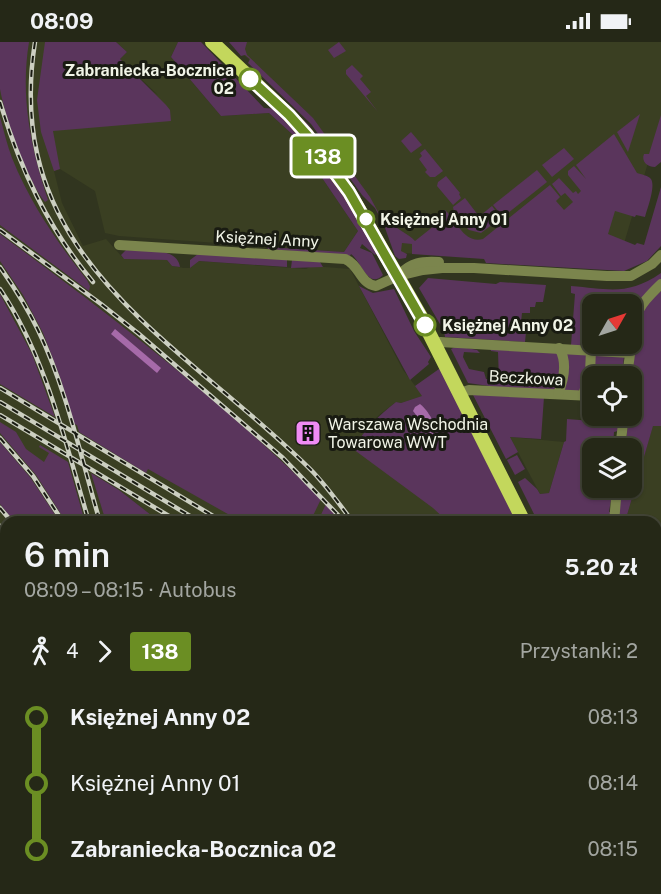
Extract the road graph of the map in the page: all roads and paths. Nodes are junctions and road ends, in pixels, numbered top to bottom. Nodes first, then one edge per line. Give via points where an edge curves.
1 (212, 42) edge
2 (119, 245) dead end
3 (661, 255) edge
4 (398, 276) junction
5 (661, 284) edge
6 (642, 302) edge
7 (434, 343) junction
8 (559, 348) junction
9 (582, 349) edge
10 (460, 393) junction
11 (558, 394) junction
12 (582, 396) edge
13 (616, 498) edge
14 (521, 516) edge
15 (615, 516) edge

1 - 4 main road via 307,135 349,192
2 - 4 street, Księżnej Anny via 345,259 372,286
3 - 4 street, Księżnej Anny via 642,271 619,277 421,261 406,267
4 - 7 main road
5 - 6 street
7 - 8 street
7 - 10 main road
8 - 9 street
8 - 11 street via 565,362
10 - 11 street, Beczkowa via 469,390
10 - 14 main road
11 - 12 street, Beczkowa
13 - 15 street

